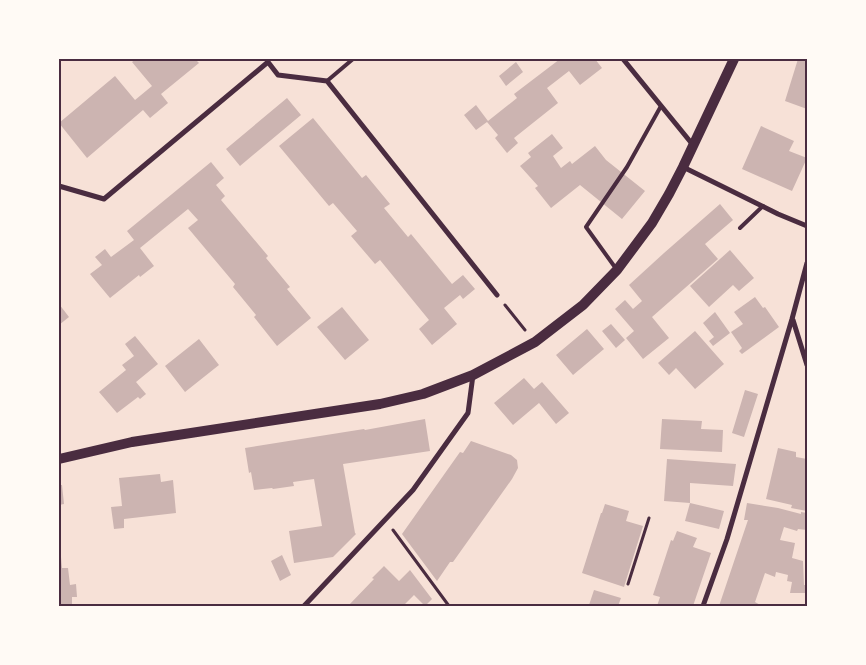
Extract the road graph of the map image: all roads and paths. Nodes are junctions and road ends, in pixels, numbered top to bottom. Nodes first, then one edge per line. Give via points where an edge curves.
1 (353, 59) edge
2 (623, 59) edge
3 (734, 59) edge
4 (268, 61) edge
5 (326, 81) junction
6 (661, 106) junction
7 (694, 145) junction
8 (683, 167) junction
9 (59, 186) edge
10 (763, 206) junction
11 (807, 226) edge
12 (740, 228) dead end
13 (807, 263) edge
14 (617, 270) junction
15 (497, 295) joint
16 (792, 319) junction
17 (535, 342) junction
18 (807, 365) edge
19 (474, 375) junction
20 (59, 459) edge
21 (650, 518) dead end
22 (385, 519) junction
23 (628, 584) dead end
24 (304, 606) edge
25 (450, 606) edge
26 (703, 606) edge

1 - 5 lane
2 - 6 street
3 - 7 main road
4 - 5 street via 278,75
4 - 9 street via 104,199
5 - 15 street
6 - 7 street
6 - 14 lane via 586,227
7 - 8 main road
8 - 10 street
8 - 14 main road via 652,223
10 - 11 street
10 - 12 lane
13 - 16 street
14 - 17 main road via 582,305
15 - 17 path
16 - 18 street
16 - 26 street via 727,539
17 - 19 main road
19 - 20 main road via 423,394 380,404 132,442
19 - 22 street via 468,413 413,490
21 - 23 path
22 - 24 street
22 - 25 path

